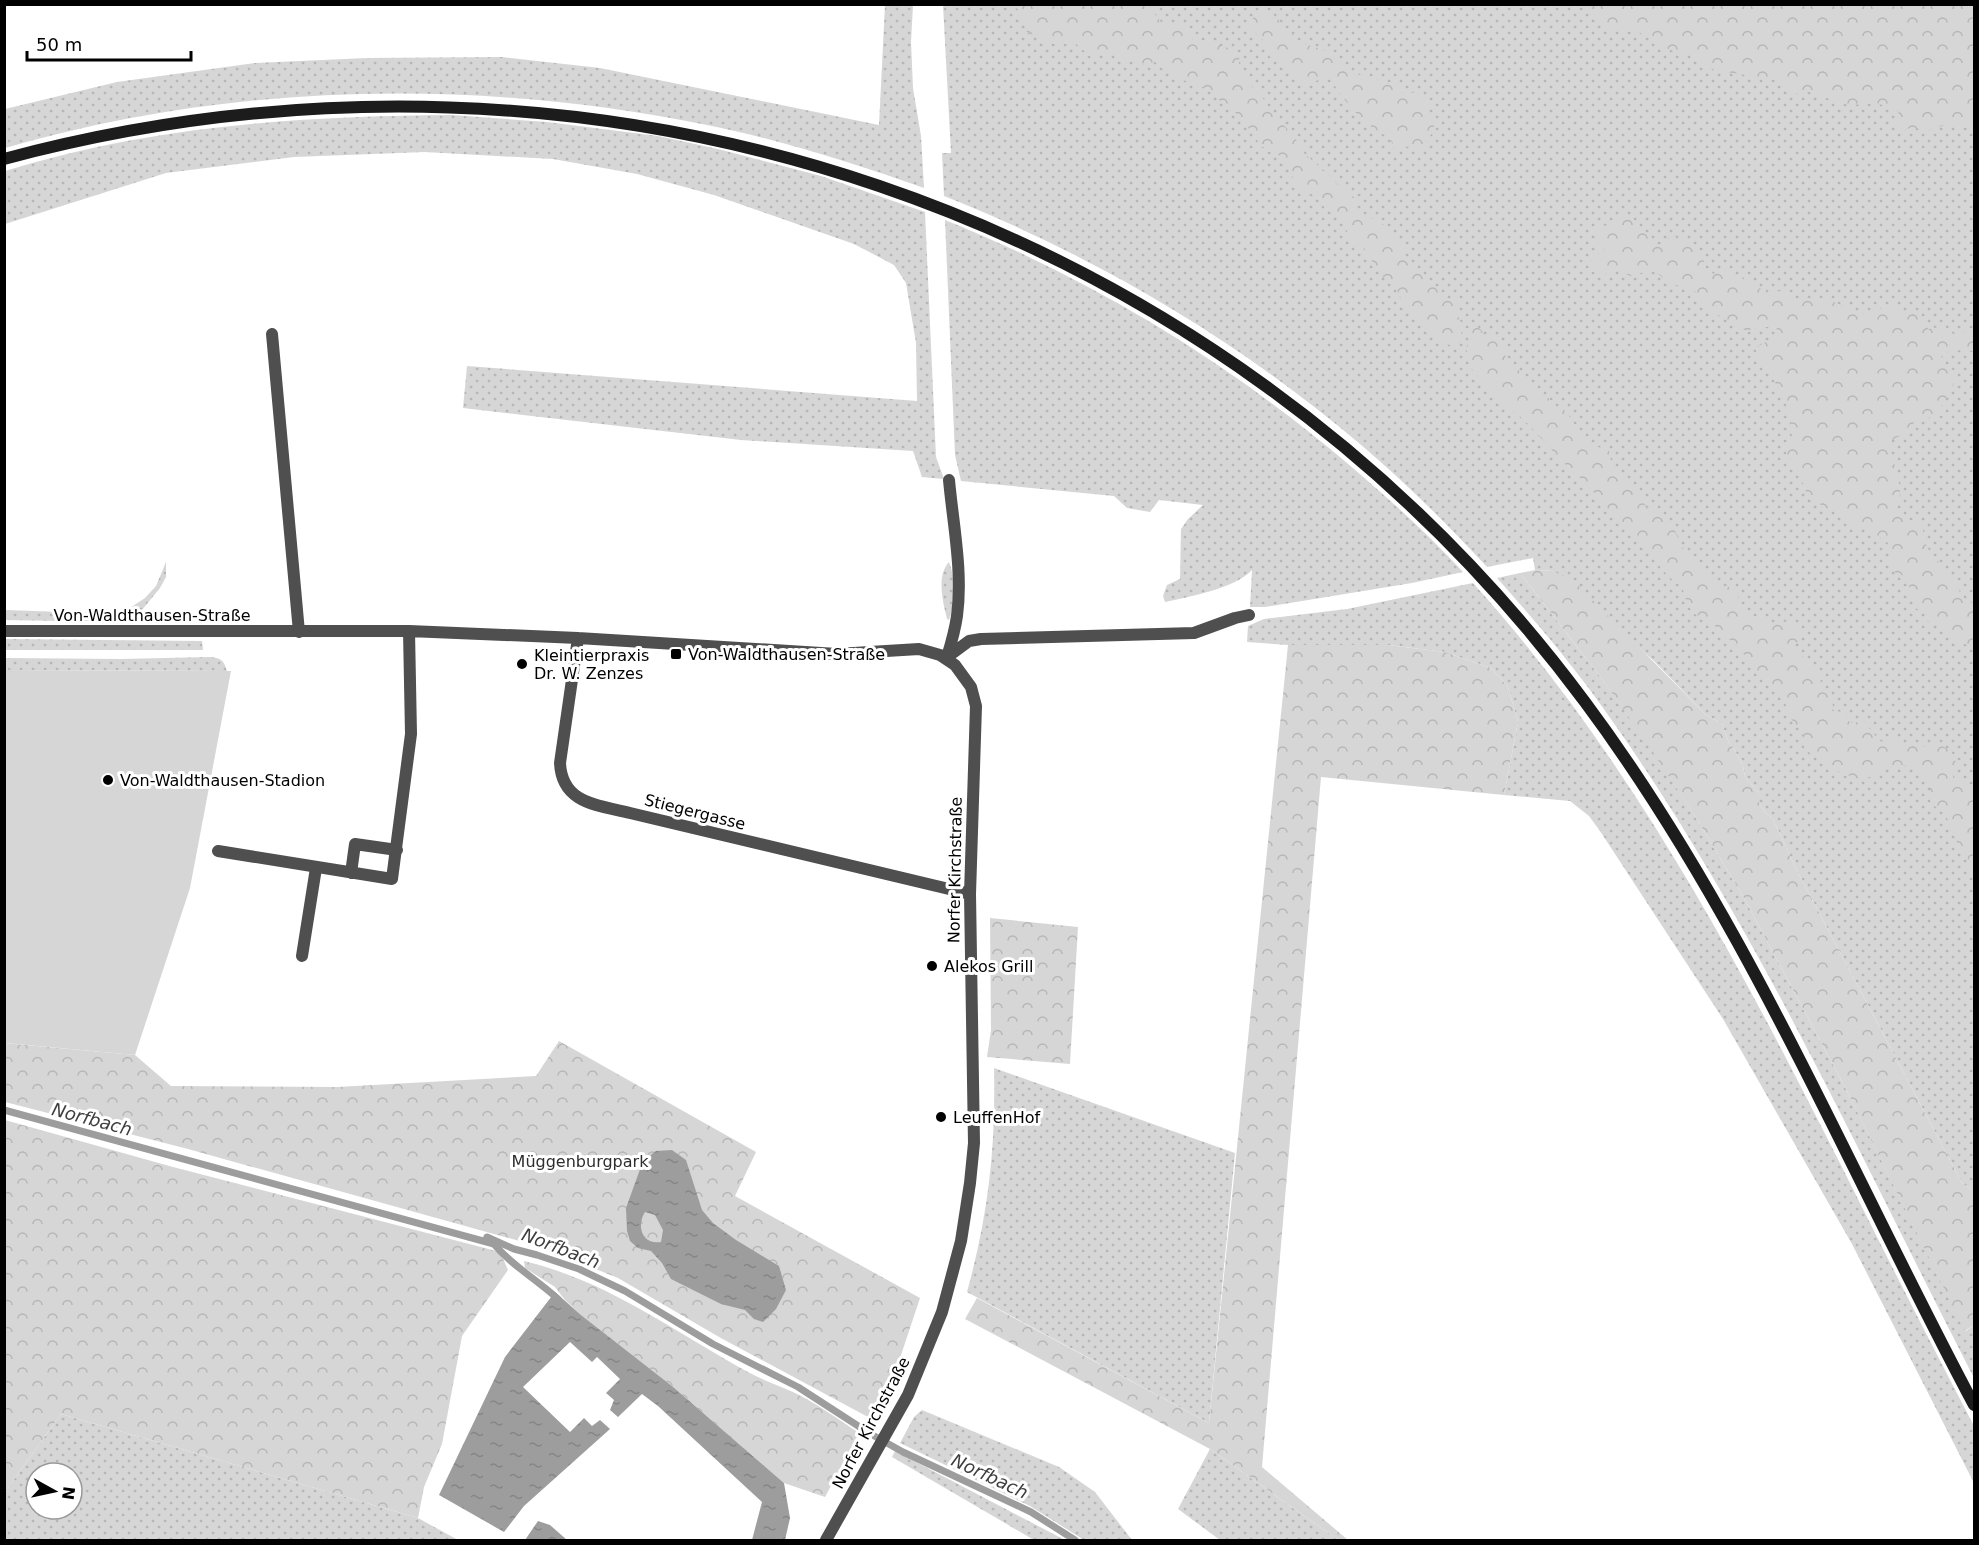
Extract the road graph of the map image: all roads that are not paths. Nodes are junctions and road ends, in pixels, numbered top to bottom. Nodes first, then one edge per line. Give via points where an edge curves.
1 (4, 159) edge
2 (272, 334) dead end
3 (949, 480) dead end
4 (1249, 615) dead end
5 (4, 631) edge
6 (409, 631) junction
7 (299, 632) junction
8 (578, 638) junction
9 (946, 658) junction
10 (964, 675) joint
11 (397, 850) junction
12 (218, 851) dead end
13 (316, 868) junction
14 (351, 873) junction
15 (970, 894) junction
16 (302, 956) dead end
17 (1974, 1405) edge
18 (826, 1540) edge

1 - 17 main road via 136,128 320,106 468,105 594,116 675,129 779,153 883,186 981,222 1052,255 1175,323 1288,400 1380,475 1478,573 1590,707 1691,861 1773,1008
2 - 7 street
3 - 9 street via 958,608
4 - 9 street via 1194,633 981,639 969,641
5 - 7 street, Von-Waldthausen-Straße
6 - 7 street, Von-Waldthausen-Straße
6 - 8 street, Von-Waldthausen-Straße
6 - 11 street via 411,734
8 - 9 street, Von-Waldthausen-Straße via 837,654 910,648
8 - 15 street, Stiegergasse via 560,763 563,782 575,796 612,809
9 - 10 street, Von-Waldthausen-Straße
10 - 15 street, Norfer Kirchstraße via 976,706
11 - 14 street via 392,879
11 - 14 street via 355,844
12 - 13 street
13 - 14 street
13 - 16 street
15 - 18 street, Norfer Kirchstraße via 974,1143 956,1261 942,1312 908,1395

